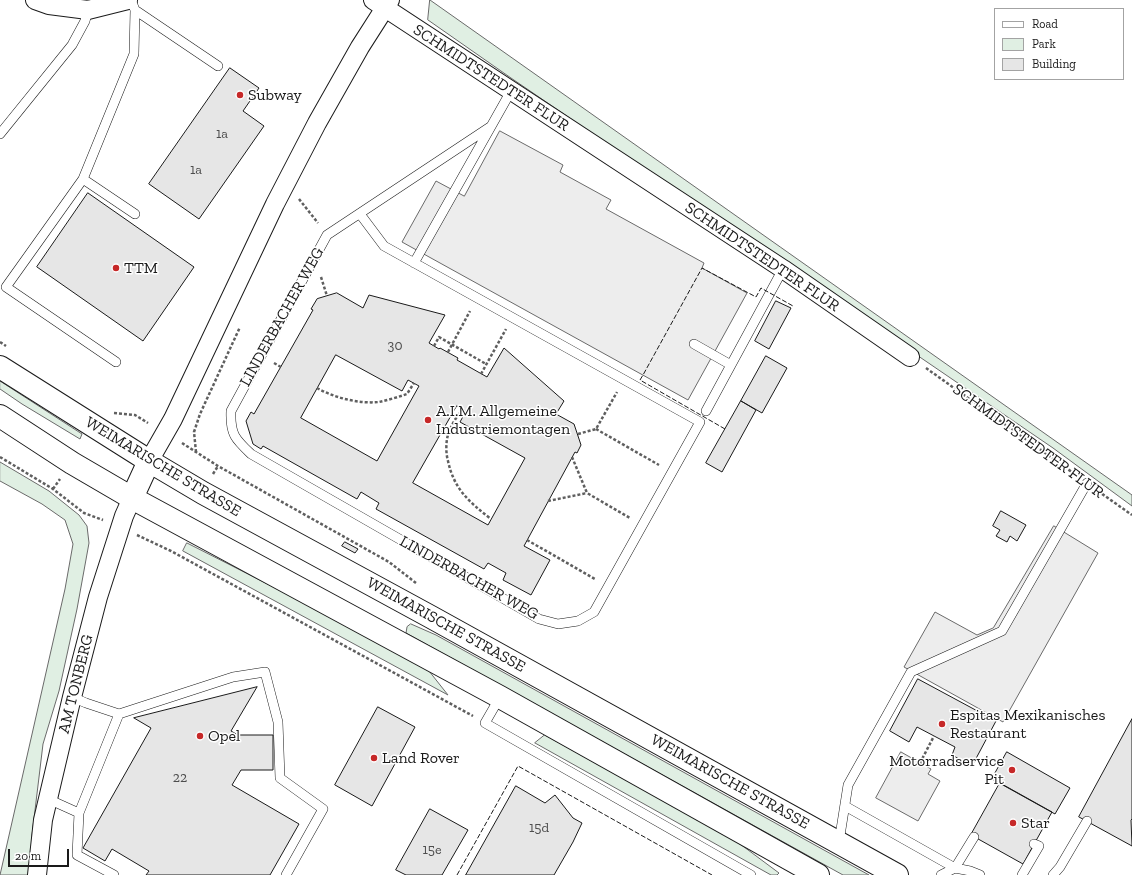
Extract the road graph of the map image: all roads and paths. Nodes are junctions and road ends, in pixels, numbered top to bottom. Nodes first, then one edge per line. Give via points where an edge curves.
1 (35, 0) edge
2 (131, 3) edge
3 (382, 3) edge
4 (88, 10) junction
5 (218, 66) dead end
6 (511, 91) junction
7 (490, 127) junction
8 (0, 134) edge
9 (83, 179) junction
10 (296, 205) dead end
11 (135, 214) dead end
12 (360, 214) junction
13 (327, 235) junction
14 (414, 263) junction
15 (783, 269) junction
16 (478, 298) junction
17 (512, 318) junction
18 (243, 321) dead end
19 (694, 344) dead end
20 (452, 345) junction
21 (434, 346) dead end
22 (448, 352) dead end
23 (910, 357) joint
24 (116, 362) dead end
25 (486, 364) junction
26 (731, 365) junction
27 (0, 367) edge
28 (481, 374) dead end
29 (624, 380) junction
30 (414, 383) dead end
31 (317, 388) dead end
32 (462, 409) dead end
33 (706, 411) dead end
34 (0, 416) edge
35 (596, 429) junction
36 (578, 434) dead end
37 (196, 452) dead end
38 (0, 457) edge
39 (572, 457) dead end
40 (149, 461) junction
41 (672, 472) junction
42 (1087, 483) junction
43 (587, 493) junction
44 (132, 498) junction
45 (548, 501) dead end
46 (1132, 515) edge
47 (491, 519) dead end
48 (643, 525) junction
49 (120, 527) junction
50 (527, 540) dead end
51 (608, 587) junction
52 (72, 697) junction
53 (500, 697) junction
54 (119, 714) junction
55 (485, 723) junction
56 (934, 736) dead end
57 (920, 763) dead end
58 (48, 799) junction
59 (845, 806) junction
60 (79, 813) junction
61 (1087, 821) dead end
62 (974, 837) dead end
63 (839, 842) junction
64 (1034, 844) dead end
65 (955, 868) junction
66 (37, 875) edge
67 (114, 875) edge
68 (286, 875) edge
69 (751, 875) edge
70 (818, 875) edge
71 (897, 875) edge
72 (941, 875) edge
73 (980, 875) edge
74 (1022, 875) edge
75 (1053, 875) edge

1 - 4 street via 48,5
2 - 4 street
2 - 5 lane
2 - 9 lane via 134,54
3 - 6 street, SCHMIDTSTEDTER FLUR
3 - 40 street via 275,204 173,419
4 - 8 lane via 72,45
6 - 7 lane, LINDERBACHER WEG
6 - 15 street, SCHMIDTSTEDTER FLUR
7 - 12 lane, LINDERBACHER WEG
7 - 14 lane, LINDERBACHER WEG
9 - 11 lane
9 - 24 lane via 6,286
10 - 13 path via 299,198
12 - 13 lane, LINDERBACHER WEG
12 - 14 lane, LINDERBACHER WEG via 384,246
13 - 51 lane, LINDERBACHER WEG via 231,411 231,426 238,441 251,454 540,619 558,624 578,621 594,612
14 - 16 lane, LINDERBACHER WEG
15 - 23 street, SCHMIDTSTEDTER FLUR
15 - 26 lane
16 - 17 lane, LINDERBACHER WEG
16 - 20 path
17 - 25 path
17 - 29 lane, LINDERBACHER WEG
18 - 37 path via 200,414 194,432
19 - 26 lane
20 - 21 path via 438,337
20 - 22 path
20 - 25 path
23 - 42 path, SCHMIDTSTEDTER FLUR
25 - 28 path
26 - 33 lane
27 - 40 main road, WEIMARISCHE STRASSE
29 - 35 path
29 - 41 lane, LINDERBACHER WEG via 700,422
30 - 31 path via 407,394 379,402 362,402 329,394
32 - 47 path via 447,439 446,454 451,473 456,486
34 - 44 main road
35 - 36 path
35 - 41 path
38 - 49 path via 53,489 84,513
39 - 43 path
40 - 44 main road
40 - 63 main road, WEIMARISCHE STRASSE
41 - 48 lane, LINDERBACHER WEG
42 - 46 path, SCHMIDTSTEDTER FLUR
42 - 59 lane via 1002,631 911,672 848,785
43 - 45 path
43 - 48 path
44 - 49 street, AM TONBERG
44 - 53 main road
48 - 51 lane, LINDERBACHER WEG
49 - 52 street, AM TONBERG via 98,597
49 - 55 path via 171,551
50 - 51 path
52 - 54 lane
52 - 58 street, AM TONBERG
53 - 55 lane
53 - 70 main road
54 - 60 lane
54 - 68 lane via 233,677 265,672 278,722 280,778 323,809
55 - 69 lane
56 - 57 path
58 - 60 lane
58 - 66 street, AM TONBERG
59 - 63 lane
59 - 65 lane
60 - 67 lane via 77,855
61 - 75 lane
62 - 65 lane
63 - 71 main road, WEIMARISCHE STRASSE
64 - 74 lane via 1039,846
65 - 72 lane
65 - 73 lane

